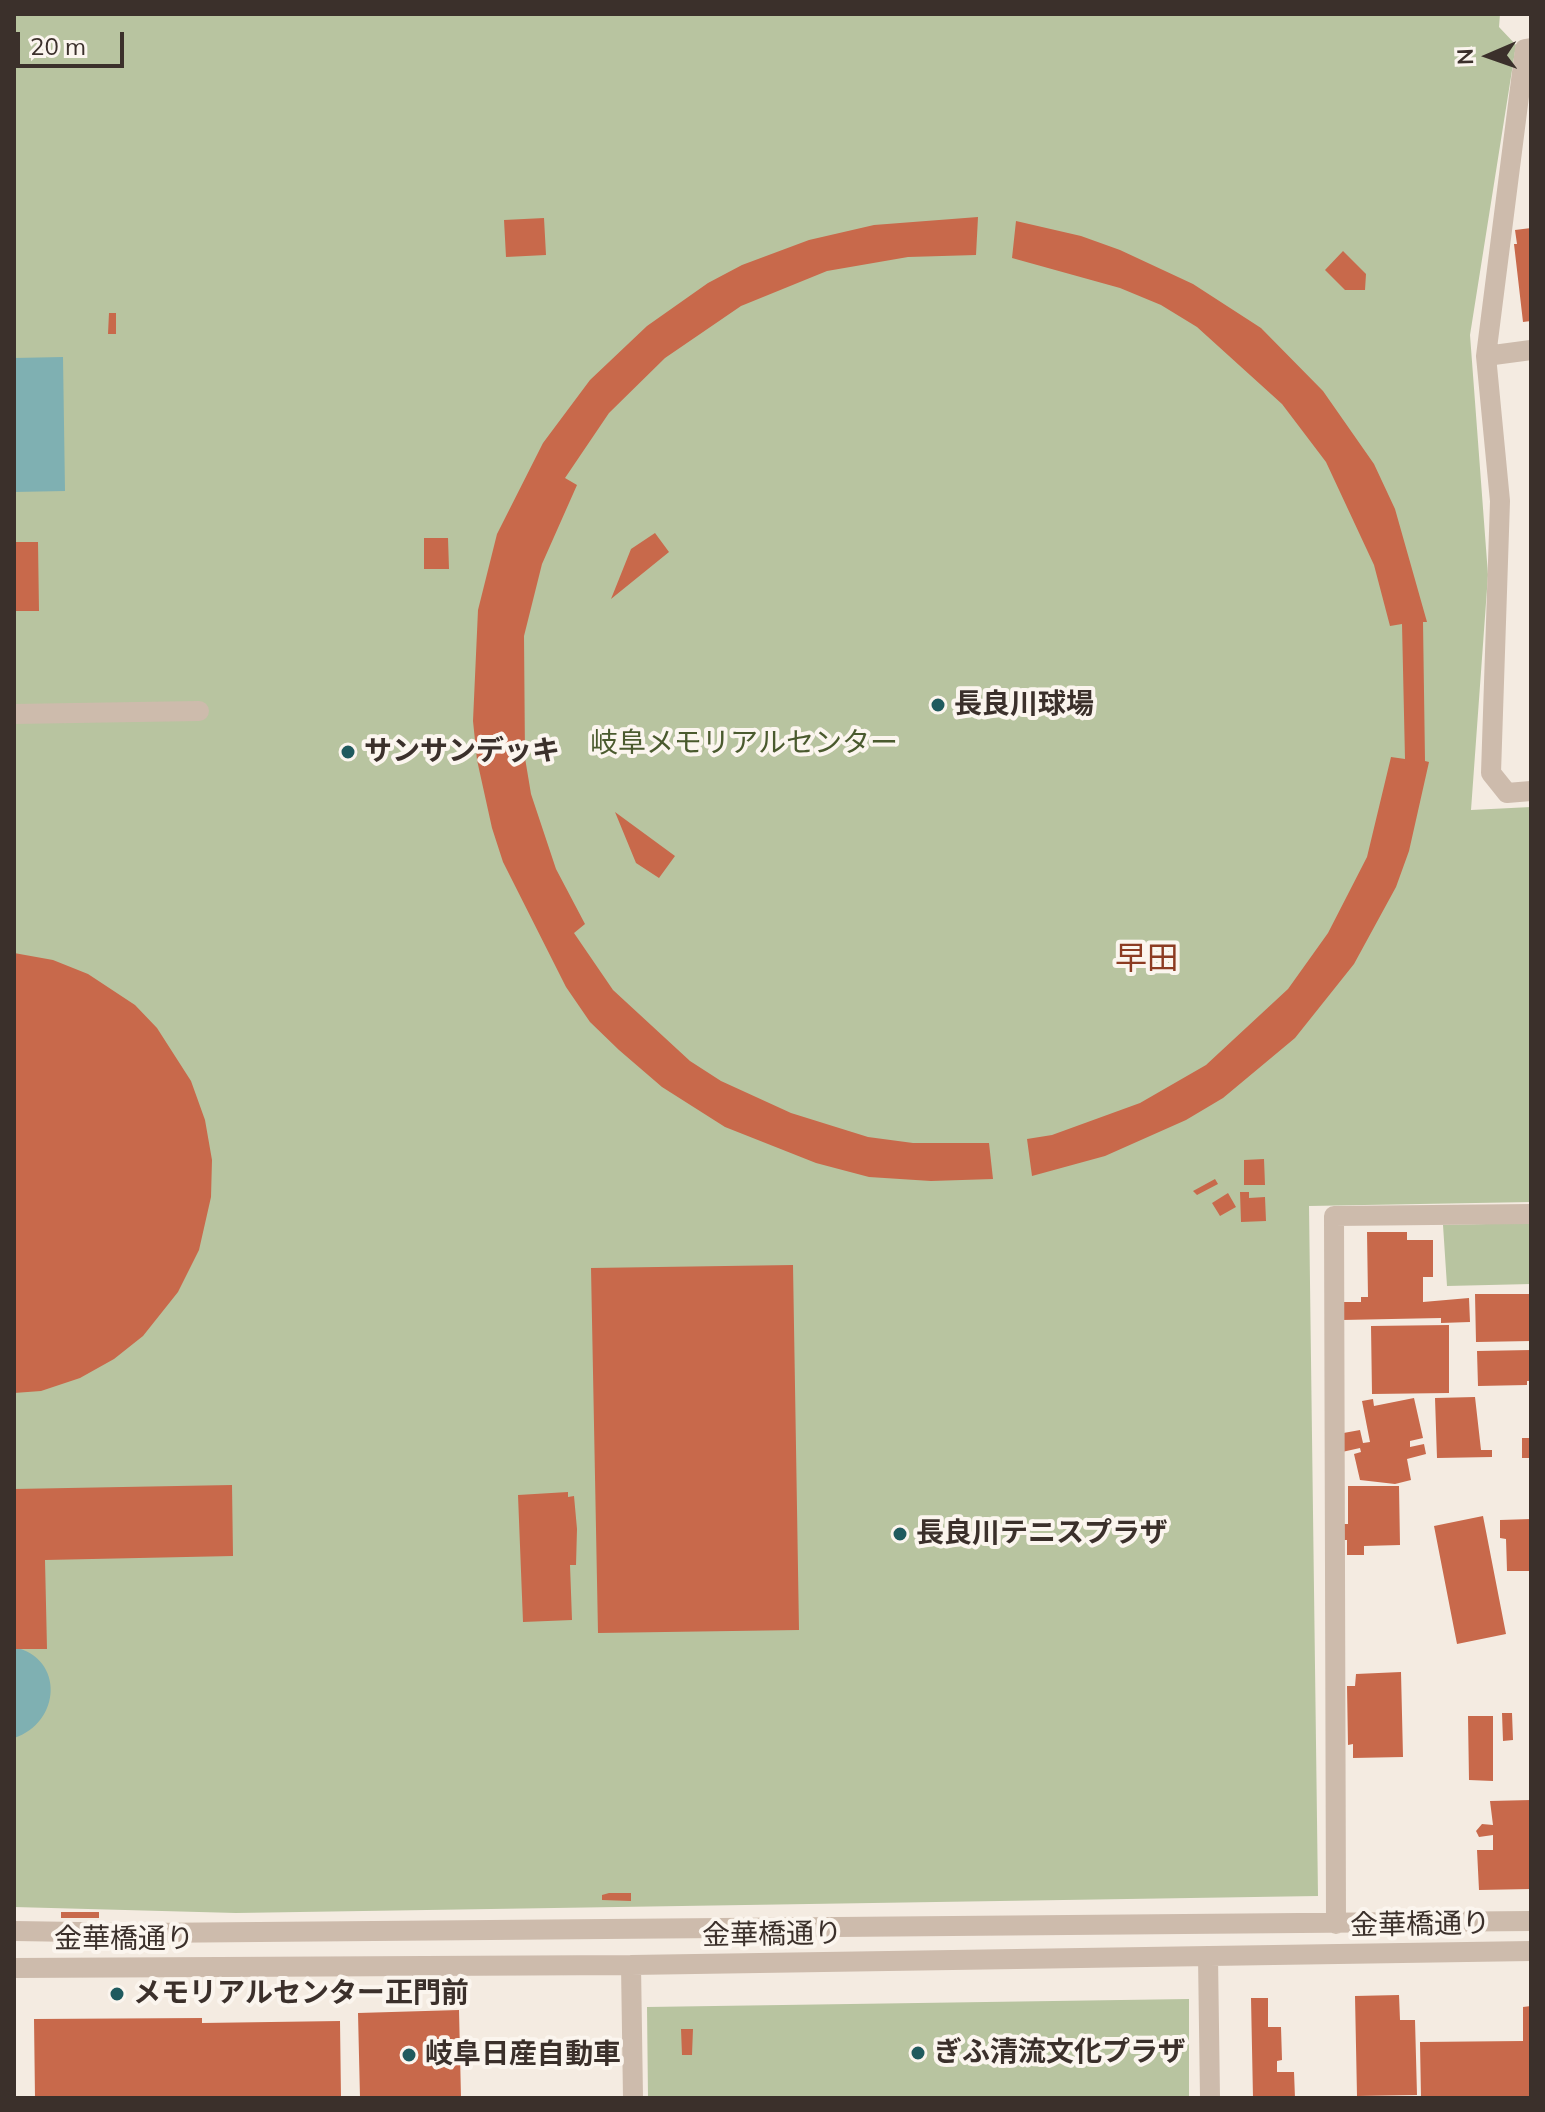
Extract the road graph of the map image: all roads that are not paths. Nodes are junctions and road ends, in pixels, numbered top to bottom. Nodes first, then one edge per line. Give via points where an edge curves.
1 (1531, 48) edge
2 (1531, 350) edge
3 (1486, 356) junction
4 (199, 711) dead end
5 (14, 714) edge
6 (1531, 791) edge
7 (1531, 1214) edge
8 (1531, 1921) edge
9 (1336, 1924) junction
10 (14, 1931) edge
11 (1531, 1951) edge
12 (1208, 1956) junction
13 (631, 1965) junction
14 (14, 1968) edge
15 (633, 2098) edge
16 (1210, 2098) edge

1 - 3 street via 1525,49
2 - 3 street
3 - 6 street via 1500,501 1491,773 1507,793
4 - 5 street
7 - 9 street via 1334,1216
8 - 9 street, 金華橋通り
9 - 10 street, 金華橋通り
11 - 12 street, 金華橋通り
12 - 13 street, 金華橋通り
12 - 16 street
13 - 14 street, 金華橋通り
13 - 15 street

